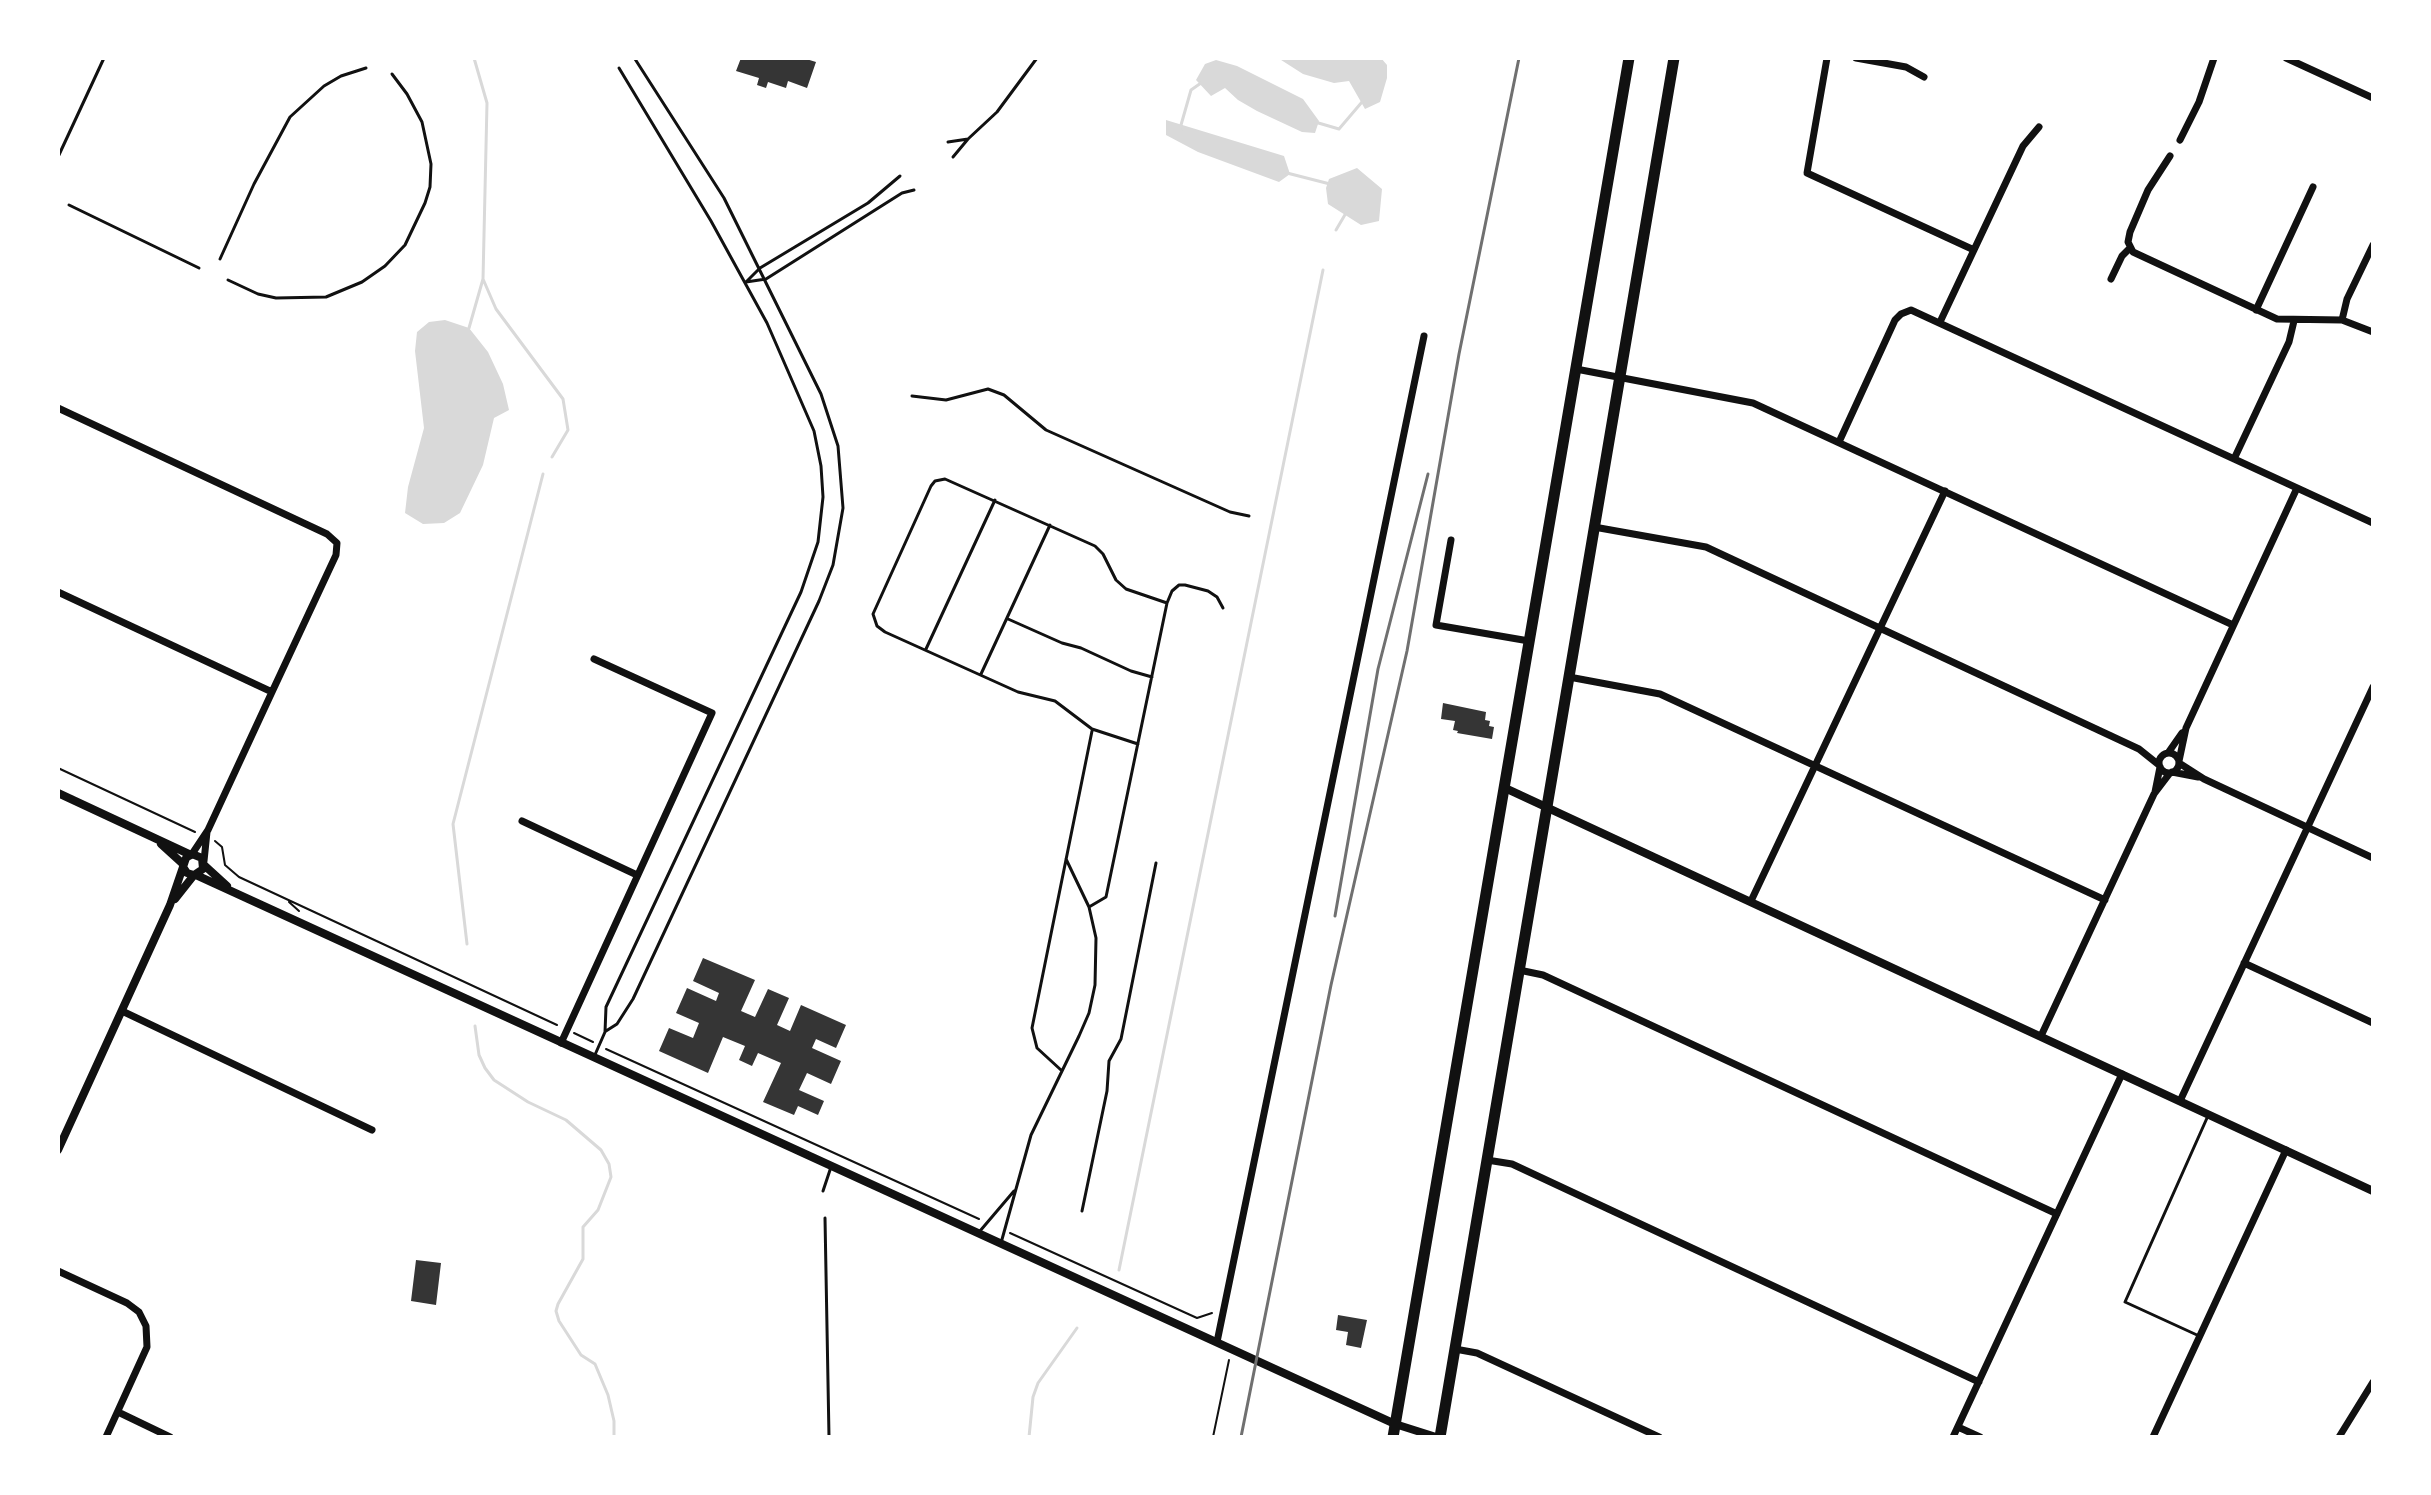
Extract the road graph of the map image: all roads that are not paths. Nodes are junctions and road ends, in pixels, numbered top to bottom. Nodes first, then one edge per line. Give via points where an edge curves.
1 (104, 58) edge
2 (1037, 58) edge
3 (1629, 58) edge
4 (1674, 58) edge
5 (1827, 58) edge
6 (1856, 58) edge
7 (2214, 58) edge
8 (2286, 58) edge
9 (635, 59) edge
10 (366, 68) dead end
11 (619, 68) dead end
12 (392, 74) dead end
13 (1924, 77) dead end
14 (2373, 98) edge
15 (2039, 127) dead end
16 (968, 139) junction
17 (2180, 140) dead end
18 (948, 142) dead end
19 (2170, 156) dead end
20 (58, 157) edge
21 (953, 157) dead end
22 (900, 176) dead end
23 (2313, 187) dead end
24 (914, 190) dead end
25 (69, 205) dead end
26 (2373, 245) edge
27 (2130, 248) junction
28 (1974, 250) junction
29 (220, 259) dead end
30 (199, 268) dead end
31 (760, 268) junction
32 (766, 279) junction
33 (2111, 279) dead end
34 (228, 280) dead end
35 (746, 282) junction
36 (2256, 310) junction
37 (2342, 320) junction
38 (2294, 321) junction
39 (1940, 322) junction
40 (2373, 332) edge
41 (1424, 336) dead end
42 (1576, 369) junction
43 (1620, 377) junction
44 (912, 396) dead end
45 (58, 408) edge
46 (1839, 442) junction
47 (2234, 459) junction
48 (2297, 488) junction
49 (1945, 491) junction
50 (995, 500) junction
51 (1249, 516) dead end
52 (2373, 523) edge
53 (1050, 525) junction
54 (1594, 527) junction
55 (1451, 540) dead end
56 (58, 592) edge
57 (1167, 603) junction
58 (1223, 608) dead end
59 (1007, 619) junction
60 (2233, 625) junction
61 (1880, 629) junction
62 (1529, 641) junction
63 (926, 650) junction
64 (594, 659) dead end
65 (981, 674) junction
66 (1152, 677) junction
67 (1569, 677) junction
68 (2372, 689) edge
69 (272, 692) junction
70 (2186, 728) junction
71 (1092, 729) junction
72 (1138, 744) junction
73 (2139, 749) junction
74 (2167, 753) junction
75 (2179, 762) junction
76 (1815, 766) junction
77 (2160, 766) junction
78 (2171, 772) junction
79 (2204, 779) junction
80 (1505, 788) junction
81 (58, 793) edge
82 (2154, 794) junction
83 (1547, 806) junction
84 (522, 821) dead end
85 (2307, 827) junction
86 (206, 834) junction
87 (158, 841) junction
88 (192, 854) junction
89 (2373, 858) edge
90 (1066, 859) junction
91 (204, 863) junction
92 (1156, 863) dead end
93 (183, 865) junction
94 (195, 875) junction
95 (637, 875) junction
96 (234, 891) junction
97 (2105, 900) junction
98 (1751, 901) junction
99 (170, 905) junction
100 (1089, 907) junction
101 (2244, 963) junction
102 (1519, 970) junction
103 (122, 1011) junction
104 (2373, 1023) edge
105 (605, 1032) junction
106 (2041, 1036) junction
107 (561, 1043) junction
108 (594, 1058) junction
109 (1061, 1070) junction
110 (2122, 1074) junction
111 (2180, 1101) junction
112 (2209, 1114) junction
113 (372, 1130) dead end
114 (58, 1150) edge
115 (2286, 1150) junction
116 (1487, 1160) junction
117 (831, 1167) junction
118 (1017, 1187) junction
119 (823, 1191) dead end
120 (2373, 1191) edge
121 (1082, 1211) dead end
122 (2057, 1214) junction
123 (825, 1218) dead end
124 (977, 1233) junction
125 (1001, 1244) junction
126 (58, 1271) edge
127 (2200, 1337) junction
128 (1217, 1342) junction
129 (1455, 1349) junction
130 (1979, 1382) junction
131 (2373, 1382) edge
132 (118, 1412) junction
133 (1395, 1424) junction
134 (1958, 1427) junction
135 (106, 1437) edge
136 (170, 1437) edge
137 (829, 1437) edge
138 (1393, 1437) edge
139 (1438, 1437) edge
140 (1659, 1437) edge
141 (1953, 1437) edge
142 (1980, 1437) edge
143 (2153, 1437) edge
144 (2339, 1437) edge

1 - 20 lane
2 - 16 lane via 997,112
3 - 42 highway
4 - 43 highway
5 - 28 street via 1807,173
6 - 13 street via 1914,69
7 - 17 street
8 - 14 street
9 - 31 lane via 724,198
10 - 29 lane via 324,86 290,117
11 - 35 lane
12 - 34 lane via 422,122 431,164 425,203 405,245 362,282 326,297 276,298
15 - 28 street via 2023,146
16 - 18 lane
16 - 21 lane
19 - 27 street via 2140,207
22 - 31 lane via 868,203
23 - 36 street
24 - 32 lane
25 - 30 lane
26 - 37 street
27 - 33 street
27 - 36 street
28 - 39 street
31 - 32 lane
31 - 35 lane
32 - 35 lane
32 - 105 lane via 835,430 843,486 840,536 819,601 648,968 625,1015
35 - 105 lane via 817,441 823,497 818,542 801,592 606,1007
36 - 38 street
37 - 38 street
37 - 40 street
38 - 47 street
39 - 46 street via 1916,311 1895,320
39 - 47 street
41 - 128 street
42 - 43 street
42 - 62 highway
43 - 46 street via 1744,400
43 - 54 highway
44 - 51 lane via 946,400 988,389 1004,395 1046,430
45 - 69 street via 337,543
46 - 49 street
47 - 48 street
48 - 52 street
48 - 60 street
49 - 60 street
49 - 61 street
50 - 53 lane
50 - 63 lane
50 - 63 lane via 952,481 935,481 876,606 873,619 885,632
53 - 57 lane via 1095,546 1126,589
53 - 59 lane
54 - 61 street via 1700,545
54 - 67 highway
55 - 62 street via 1436,625
56 - 69 street
57 - 58 lane via 1172,591 1185,585 1208,591
57 - 66 lane
59 - 65 lane
59 - 66 lane
60 - 70 street
61 - 73 street
61 - 76 street
62 - 80 highway
63 - 65 lane
64 - 95 street via 712,713
65 - 71 lane via 1018,692 1055,701
66 - 72 lane
67 - 76 street via 1660,694
67 - 83 highway
68 - 85 street
69 - 86 street
70 - 74 street
70 - 75 street
71 - 72 lane
71 - 90 lane
72 - 100 lane via 1106,897
73 - 74 street
73 - 77 street
74 - 75 street
74 - 77 street
75 - 78 street
75 - 79 street
76 - 97 street
76 - 98 street
77 - 78 street
77 - 82 street
78 - 79 street
78 - 82 street
79 - 85 street
80 - 83 street
80 - 133 highway
81 - 87 street
82 - 97 street
83 - 98 street
83 - 102 highway
84 - 95 street
85 - 89 street
85 - 101 street
86 - 88 street
86 - 91 street
87 - 88 street
87 - 93 street
88 - 91 street
88 - 93 street
90 - 100 lane
90 - 109 lane via 1032,1028 1037,1048
91 - 94 street
91 - 96 street
92 - 121 lane via 1121,1039 1109,1061
93 - 94 street
93 - 99 street
94 - 96 street
94 - 99 street
95 - 107 street
96 - 107 street
97 - 106 street
98 - 106 street
99 - 103 street
100 - 109 lane via 1097,947 1095,985 1089,1013
101 - 104 street
101 - 111 street
102 - 116 highway
102 - 122 street via 1543,975
103 - 113 street
103 - 114 street
105 - 108 lane
106 - 110 street
107 - 108 street
108 - 117 street
109 - 118 lane via 1031,1135
110 - 111 street
110 - 122 street
111 - 112 street
112 - 115 street
112 - 127 lane via 2125,1302
115 - 120 street
115 - 127 street
116 - 129 highway
116 - 130 street via 1512,1164
117 - 119 lane
117 - 124 street
118 - 124 lane
118 - 125 lane
122 - 130 street
123 - 137 lane
124 - 125 street
125 - 128 street
126 - 132 street via 127,1303 144,1319 147,1347
127 - 143 street
128 - 133 street
129 - 139 highway
129 - 140 street via 1477,1353
130 - 134 street
131 - 144 street
132 - 135 street
132 - 136 street
133 - 138 highway
133 - 139 street
134 - 141 street
134 - 142 street

